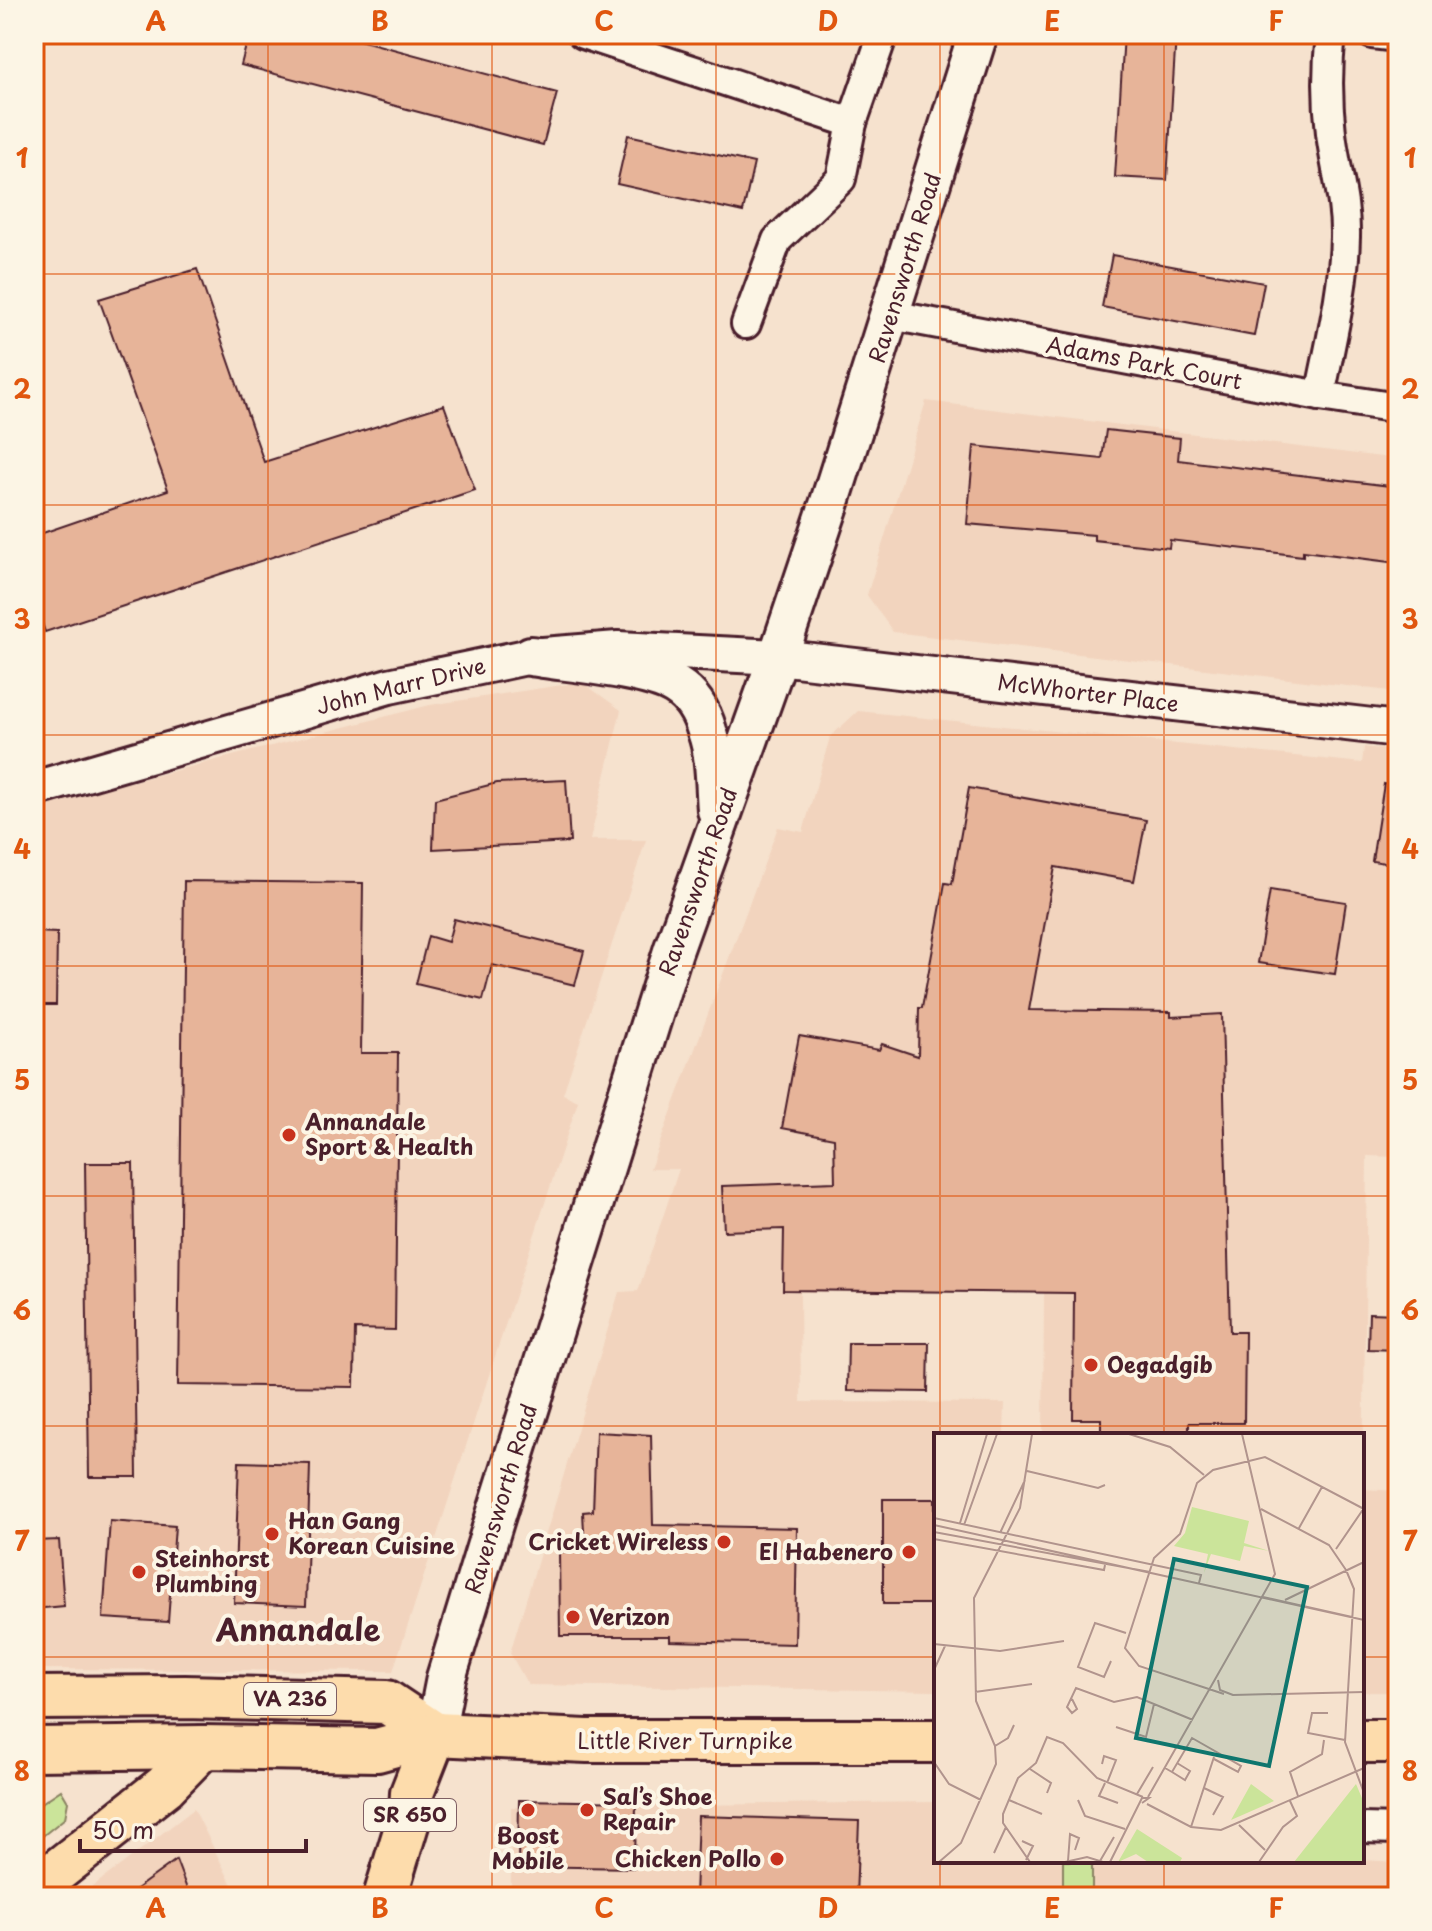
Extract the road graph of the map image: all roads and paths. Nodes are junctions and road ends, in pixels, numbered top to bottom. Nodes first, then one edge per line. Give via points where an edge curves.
1 (583, 34) edge
2 (883, 34) edge
3 (978, 34) edge
4 (1331, 34) edge
5 (1372, 34) edge
6 (1398, 37) edge
7 (852, 123) junction
8 (891, 315) junction
9 (746, 324) dead end
10 (1320, 396) junction
11 (1398, 408) edge
12 (531, 656) junction
13 (778, 657) junction
14 (1398, 729) edge
15 (34, 789) edge
16 (718, 824) junction
17 (34, 1698) edge
18 (435, 1734) junction
19 (934, 1741) edge
20 (1364, 1741) edge
21 (1398, 1741) edge
22 (203, 1747) junction
23 (34, 1749) edge
24 (1364, 1828) edge
25 (1398, 1829) edge
26 (34, 1889) edge
27 (385, 1897) edge

1 - 7 street
2 - 7 street
3 - 8 main road, Ravensworth Road
4 - 10 street via 1330,119 1345,237
5 - 6 street
7 - 9 street via 841,179 777,240
8 - 10 street, Adams Park Court
8 - 13 main road, Ravensworth Road
10 - 11 street, Adams Park Court
12 - 13 street, John Marr Drive via 618,649
12 - 15 street, John Marr Drive via 389,686
12 - 16 main road via 646,675 681,689 708,732
13 - 14 street, McWhorter Place
13 - 16 main road, Ravensworth Road
16 - 18 main road, Ravensworth Road via 499,1504 446,1678
17 - 18 main road, VA 236 via 387,1702
18 - 19 main road, Little River Turnpike / VA 236 via 598,1742
18 - 22 main road, Little River Turnpike / VA 236 via 377,1750
18 - 27 main road, SR 650 via 412,1793
20 - 21 main road
22 - 23 main road, Little River Turnpike / VA 236
22 - 26 main road via 165,1786
24 - 25 street

